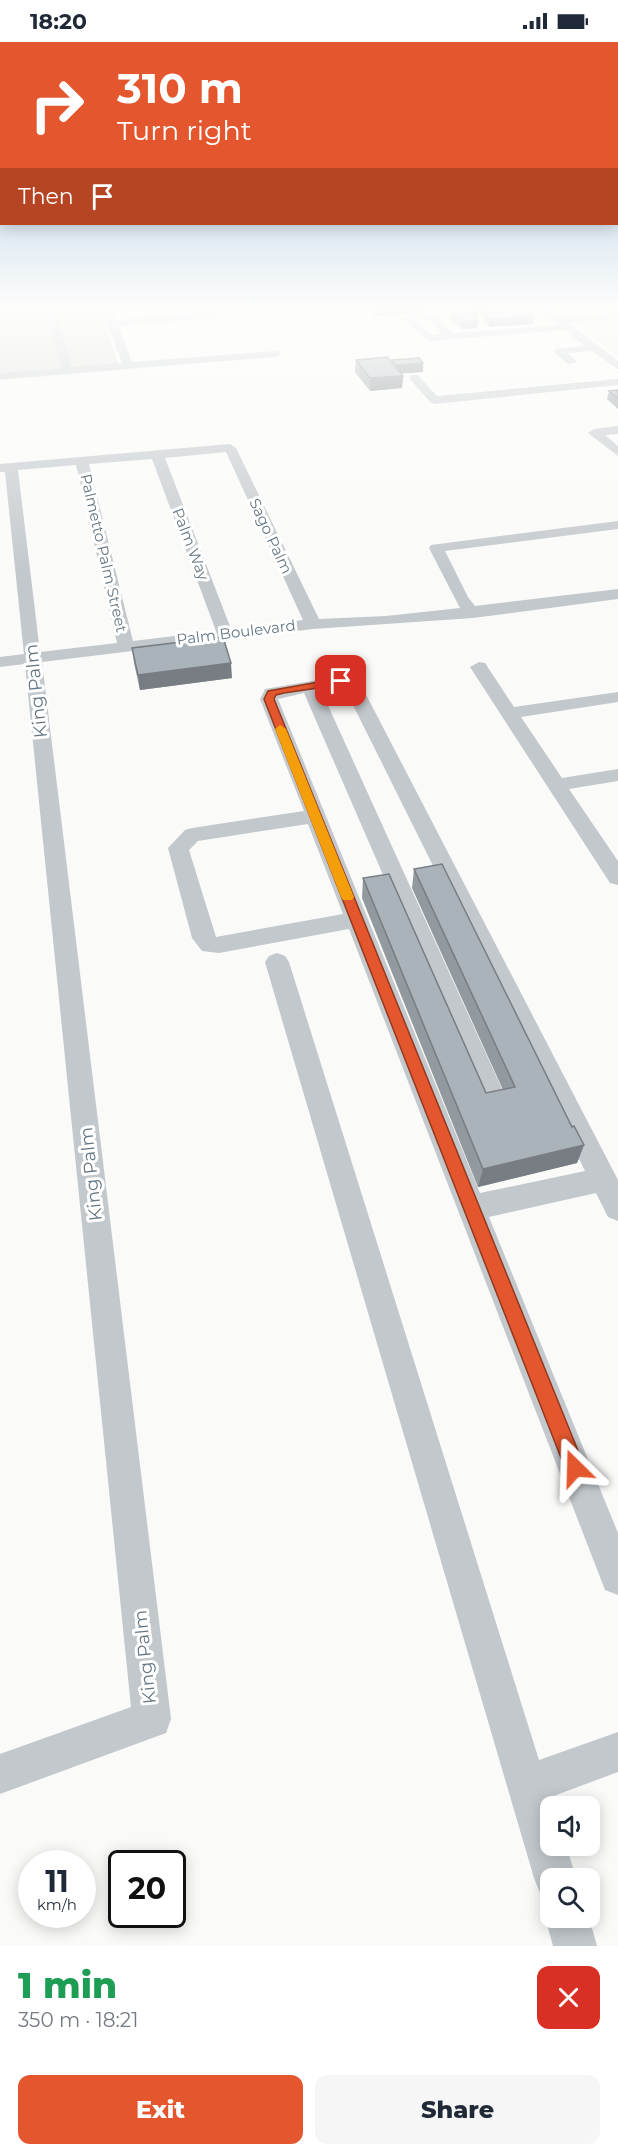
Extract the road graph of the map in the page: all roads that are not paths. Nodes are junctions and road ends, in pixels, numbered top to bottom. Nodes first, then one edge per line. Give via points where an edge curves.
1 (430, 396) edge
2 (477, 396) edge
3 (618, 430) edge
4 (618, 452) edge
5 (157, 454) junction
6 (82, 460) junction
7 (5, 468) edge
8 (618, 525) edge
9 (618, 594) edge
10 (473, 613) junction
11 (313, 624) junction
12 (225, 634) junction
13 (126, 645) junction
14 (33, 658) junction
15 (0, 662) edge
16 (479, 668) dead end
17 (310, 686) junction
18 (618, 697) edge
19 (510, 712) junction
20 (618, 775) edge
21 (556, 785) junction
22 (316, 816) junction
23 (618, 878) edge
24 (396, 880) junction
25 (357, 920) junction
26 (277, 962) dead end
27 (494, 1100) edge
28 (603, 1179) junction
29 (471, 1208) junction
30 (618, 1208) edge
31 (618, 1577) edge
32 (618, 1752) edge
33 (0, 1774) edge
34 (526, 1785) junction
35 (552, 1868) edge
36 (570, 1928) edge
37 (575, 1946) edge

1 - 2 street via 434,400
3 - 4 street via 594,433
5 - 6 street
5 - 11 street, Sago Palm via 230,448
5 - 12 street, Palm Way
6 - 7 street
6 - 13 street, Palmetto Palm Street
7 - 14 street, King Palm
8 - 10 street via 436,548 461,599
9 - 10 street, Palm Boulevard
10 - 11 street, Palm Boulevard
11 - 12 street, Palm Boulevard
12 - 13 street, Palm Boulevard
13 - 14 street, Palm Boulevard
14 - 15 street, Palm Boulevard
14 - 33 street, King Palm via 153,1719
16 - 19 street
17 - 22 street via 272,693 269,699
17 - 24 street
17 - 24 street via 351,683
18 - 19 street
19 - 21 street
20 - 21 street
21 - 23 street
22 - 24 street
22 - 25 street via 192,835 183,841 178,848 203,938 210,945 219,945
24 - 25 street
24 - 27 street
24 - 28 street
25 - 29 street
26 - 34 street
28 - 29 street
28 - 30 street
29 - 31 street
32 - 34 street
34 - 35 street
36 - 37 street

